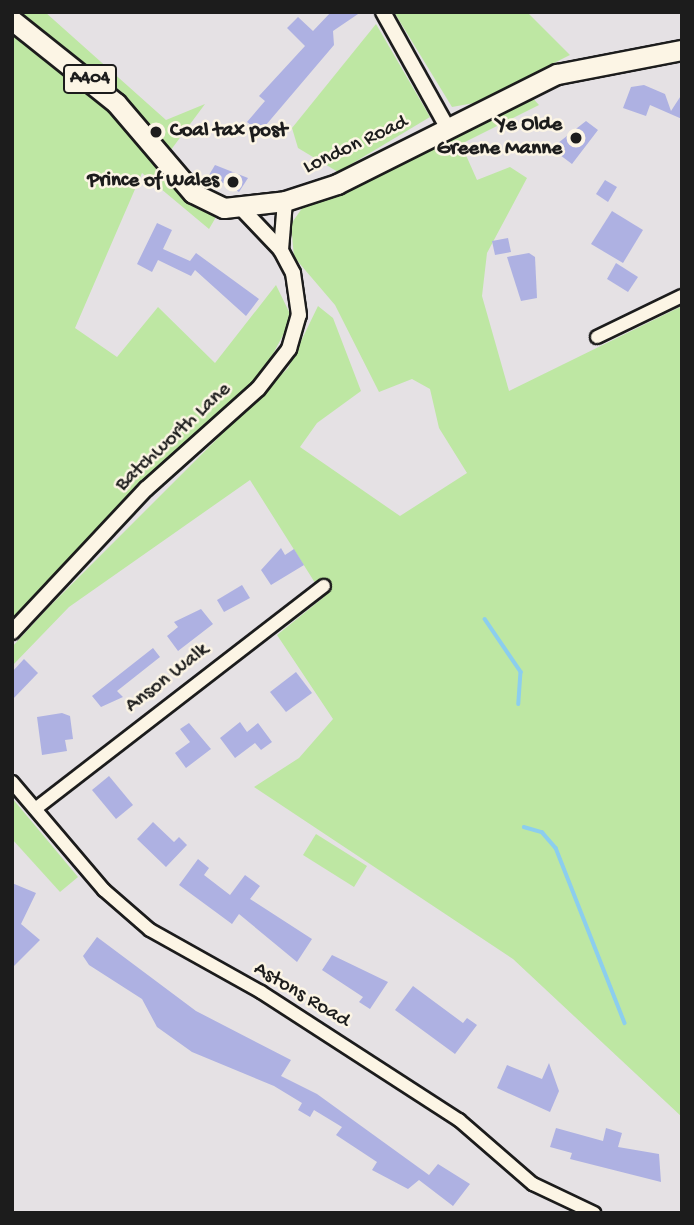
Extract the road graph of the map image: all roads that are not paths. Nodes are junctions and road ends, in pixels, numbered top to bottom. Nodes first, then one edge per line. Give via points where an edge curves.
1 (383, 12) edge
2 (12, 20) edge
3 (682, 51) edge
4 (447, 127) junction
5 (285, 201) junction
6 (240, 207) junction
7 (281, 250) junction
8 (682, 296) edge
9 (597, 337) dead end
10 (324, 586) dead end
11 (12, 632) edge
12 (12, 782) edge
13 (39, 806) junction
14 (594, 1213) edge

1 - 4 street
2 - 6 main road, A404 via 116,103 200,199 215,207
3 - 4 main road, London Road / A404 via 557,74
4 - 5 main road, London Road / A404 via 347,179
5 - 6 main road, A404
5 - 7 street, Batchworth Lane
6 - 7 street, Batchworth Lane
7 - 11 street, Batchworth Lane via 299,302 283,359 146,489
8 - 9 street
10 - 13 street, Anson Walk
12 - 13 street, Astons Road
13 - 14 street, Astons Road via 104,890 150,930 261,992 460,1120 533,1184

